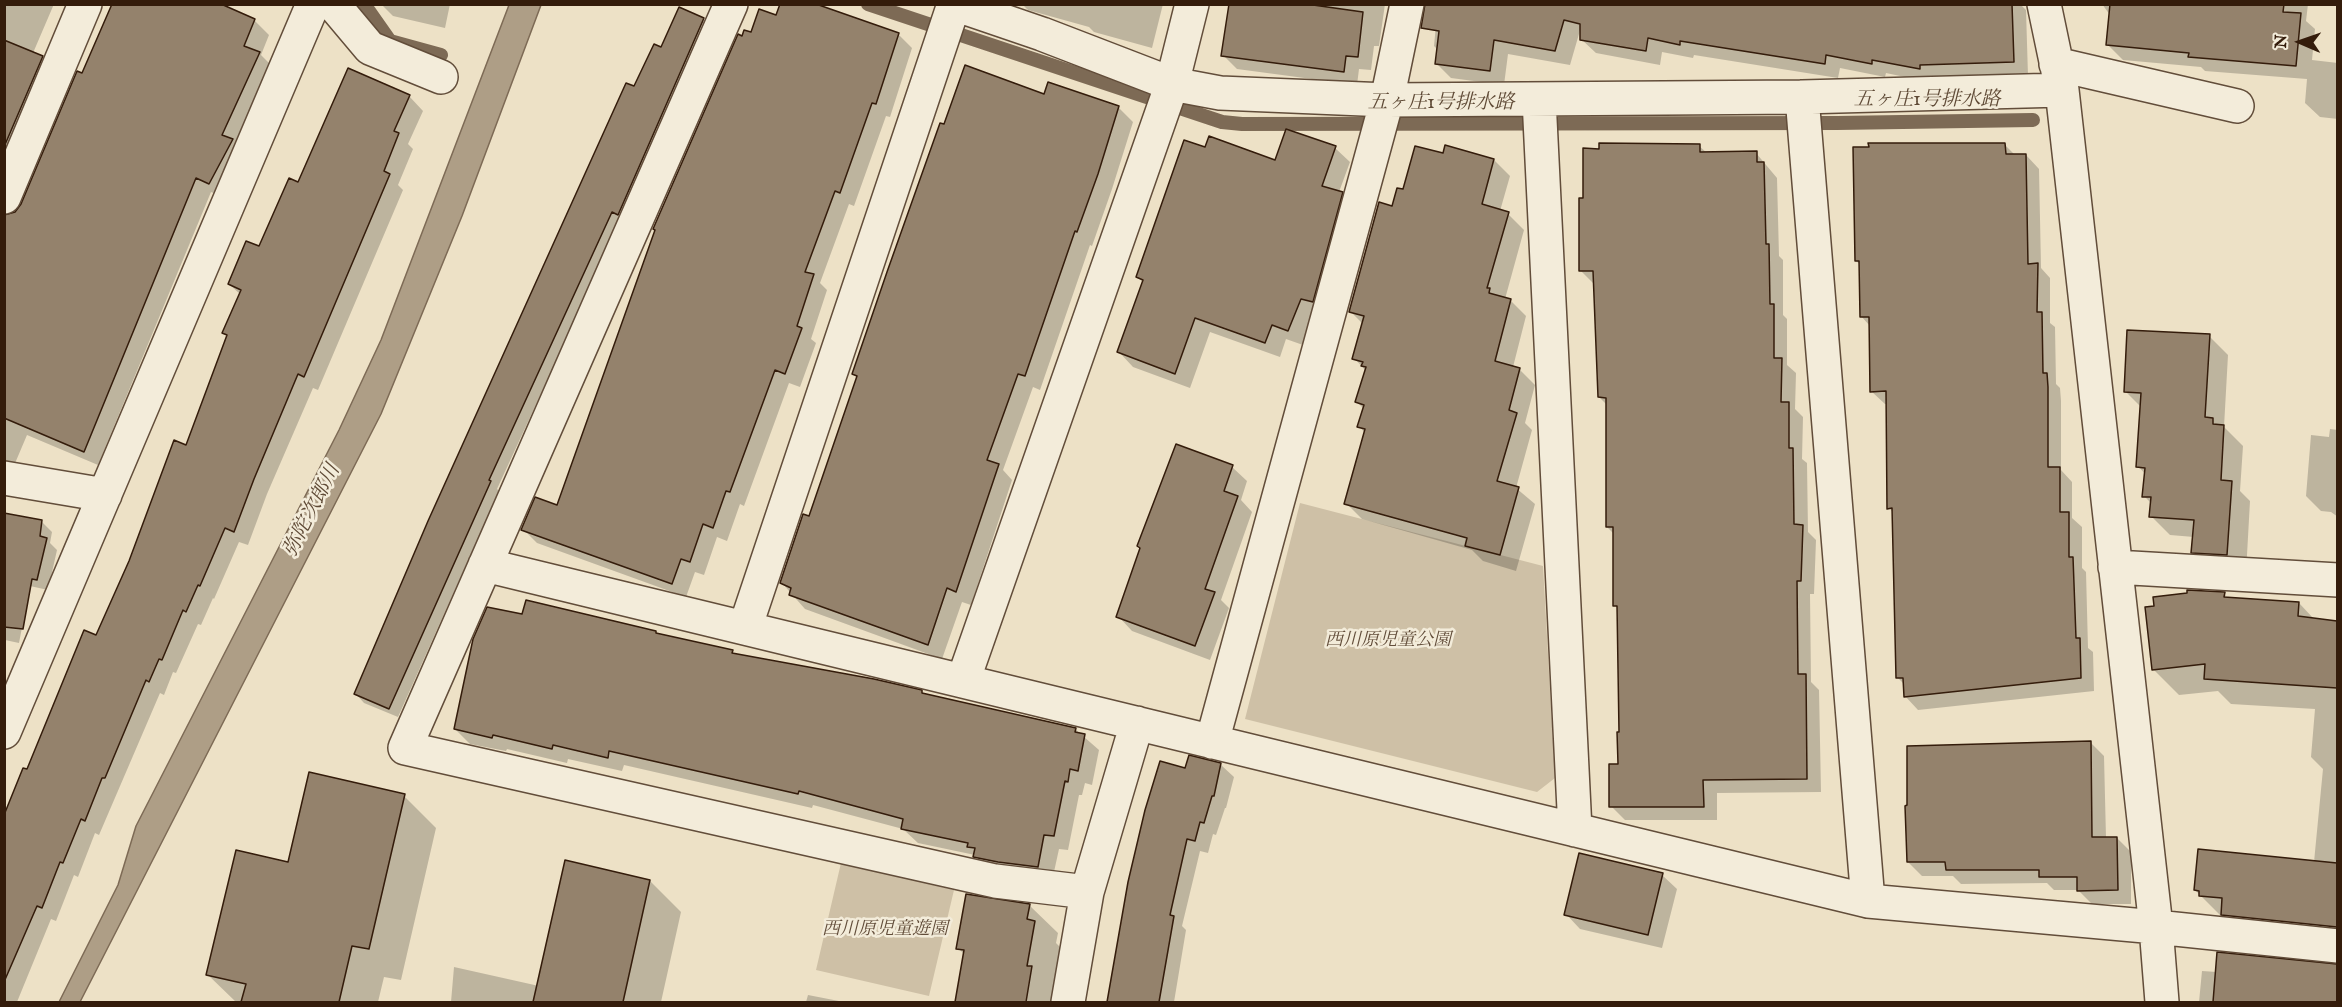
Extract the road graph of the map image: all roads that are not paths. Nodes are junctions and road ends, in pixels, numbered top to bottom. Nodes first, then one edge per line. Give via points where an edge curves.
1 (85, 4) edge
2 (313, 4) edge
3 (333, 4) edge
4 (731, 4) edge
5 (1192, 4) edge
6 (1407, 4) edge
7 (2044, 4) edge
8 (950, 18) edge
9 (441, 77) dead end
10 (2059, 77) junction
11 (1166, 99) junction
12 (2237, 106) dead end
13 (1803, 115) junction
14 (1539, 116) junction
15 (1382, 117) junction
16 (4, 197) edge
17 (4, 477) edge
18 (105, 495) junction
19 (485, 565) junction
20 (2115, 567) junction
21 (2337, 580) edge
22 (745, 628) junction
23 (17, 672) edge
24 (963, 681) junction
25 (1137, 723) junction
26 (4, 732) edge
27 (1212, 742) junction
28 (1575, 830) junction
29 (1087, 892) junction
30 (1868, 901) junction
31 (2156, 927) junction
32 (2337, 946) edge
33 (1068, 1002) edge
34 (2162, 1002) edge

1 - 16 street
2 - 18 street
3 - 9 street via 370,48
4 - 19 street
5 - 11 street
6 - 15 street
7 - 10 street
8 - 11 street via 1042,34
8 - 22 street
10 - 12 street
10 - 13 street
10 - 20 street
11 - 15 street via 1220,93
11 - 24 street
13 - 14 street
13 - 30 street
14 - 15 street
14 - 28 street
15 - 27 street
17 - 18 street
18 - 23 street
19 - 22 street
19 - 29 street via 405,748 995,881
20 - 21 street
20 - 31 street
22 - 24 street
23 - 26 street
24 - 25 street
25 - 27 street
25 - 29 street
27 - 28 street
28 - 30 street
29 - 33 street
30 - 31 street
31 - 32 street
31 - 34 street

